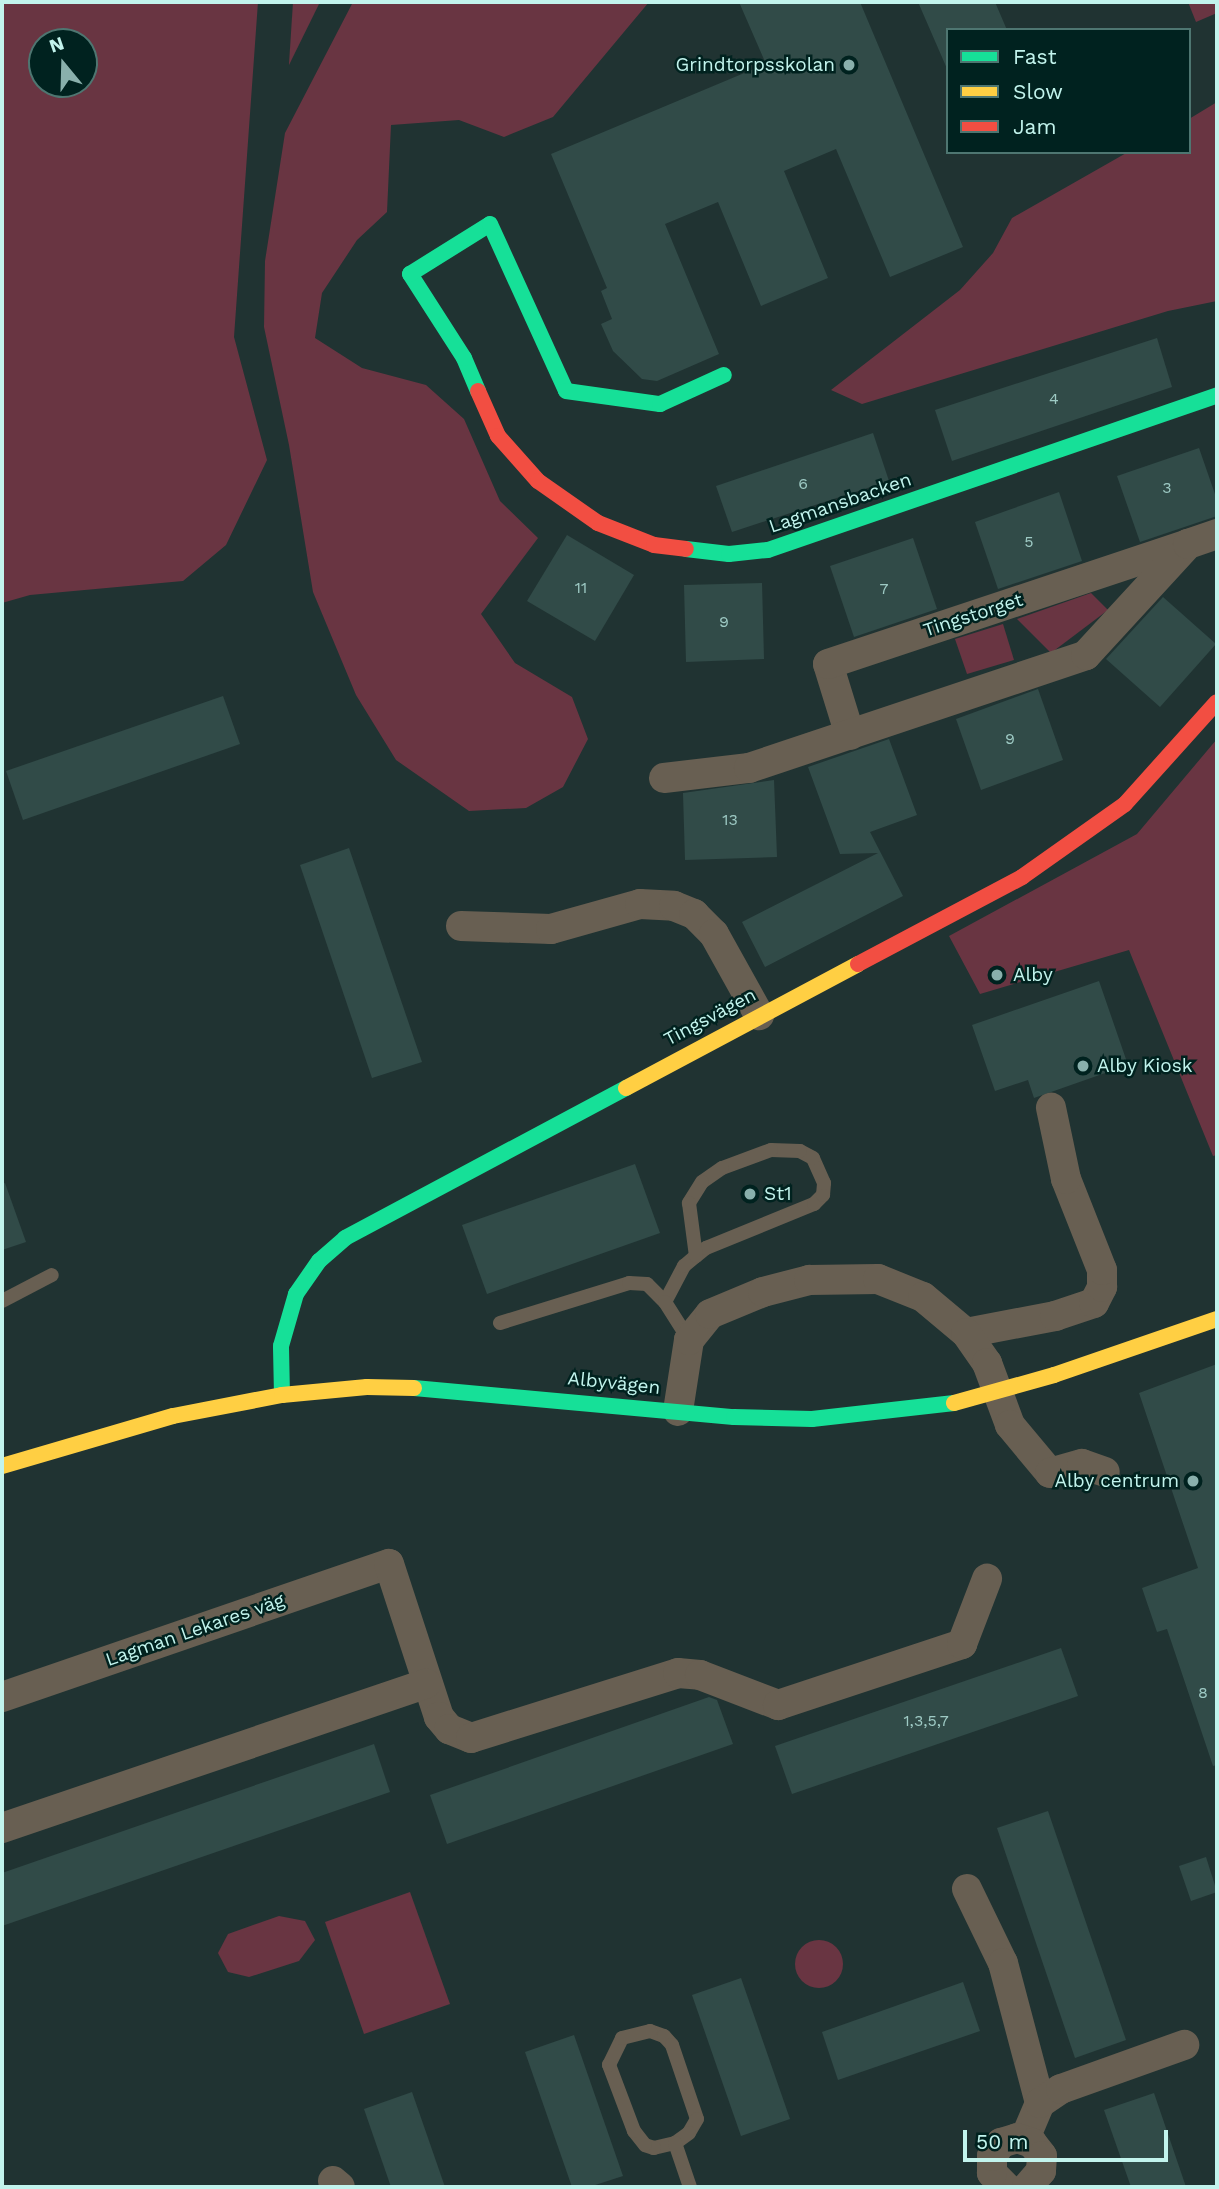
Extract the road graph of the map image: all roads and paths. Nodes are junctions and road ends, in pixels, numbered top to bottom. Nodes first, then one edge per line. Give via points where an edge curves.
1 (724, 376) dead end
2 (1217, 395) edge
3 (1217, 534) edge
4 (1188, 544) junction
5 (1217, 702) edge
6 (850, 735) junction
7 (664, 778) dead end
8 (461, 926) dead end
9 (759, 1015) junction
10 (1051, 1108) dead end
11 (696, 1256) junction
12 (52, 1275) dead end
13 (2, 1301) edge
14 (665, 1302) junction
15 (1217, 1319) edge
16 (500, 1323) dead end
17 (966, 1333) junction
18 (689, 1340) junction
19 (282, 1395) junction
20 (678, 1411) junction
21 (2, 1466) edge
22 (1105, 1472) dead end
23 (987, 1579) dead end
24 (426, 1684) junction
25 (2, 1697) edge
26 (2, 1828) edge
27 (967, 1889) dead end
28 (1184, 2045) dead end
29 (1040, 2102) junction
30 (1026, 2139) junction
31 (675, 2143) junction
32 (1043, 2179) edge
33 (690, 2187) edge
34 (1006, 2187) edge

1 - 2 street, Lagmansbacken via 660,404 566,391 490,224 410,274 464,358 498,436 538,481 598,523 654,545 729,554 768,551
3 - 4 street, Tingstorget
4 - 6 street, Tingstorget via 1086,655
4 - 6 street, Tingstorget via 828,664
5 - 9 street, Tingsvägen via 1125,804 1062,851 974,905
6 - 7 street, Tingstorget via 749,768
8 - 9 street via 551,929 640,904 674,906 694,914 713,934
9 - 19 street, Tingsvägen via 345,1238 319,1261 296,1294 281,1346
10 - 17 street via 1066,1179 1102,1270 1102,1287 1094,1303 1055,1316
11 - 11 lane via 814,1204 823,1195 824,1183 813,1158 800,1151 771,1150 722,1168 702,1182 689,1203
11 - 14 lane via 684,1266
12 - 13 lane
14 - 16 lane via 647,1284 629,1283
14 - 18 lane
15 - 20 street, Albyvägen, bridge via 1054,1376 954,1403 812,1419
17 - 18 street via 923,1297 878,1279 837,1277 763,1292 710,1314
17 - 22 street via 987,1363 1010,1425 1051,1473 1082,1464
18 - 20 street
19 - 20 street, Albyvägen via 367,1387 458,1389
19 - 21 street, Albyvägen via 173,1416
23 - 24 street via 962,1644 778,1705 700,1675 678,1673 471,1738 449,1729
24 - 25 street, Lagman Lekares väg via 389,1564
24 - 26 street
27 - 29 street via 1003,1963
28 - 29 street via 1061,2089
29 - 30 street
30 - 32 street via 1038,2149
30 - 34 street via 1001,2143 992,2156 992,2172
31 - 31 lane via 689,2133 697,2119 671,2045 664,2036 634,2032 614,2049 609,2065 626,2114 645,2145
31 - 33 lane

